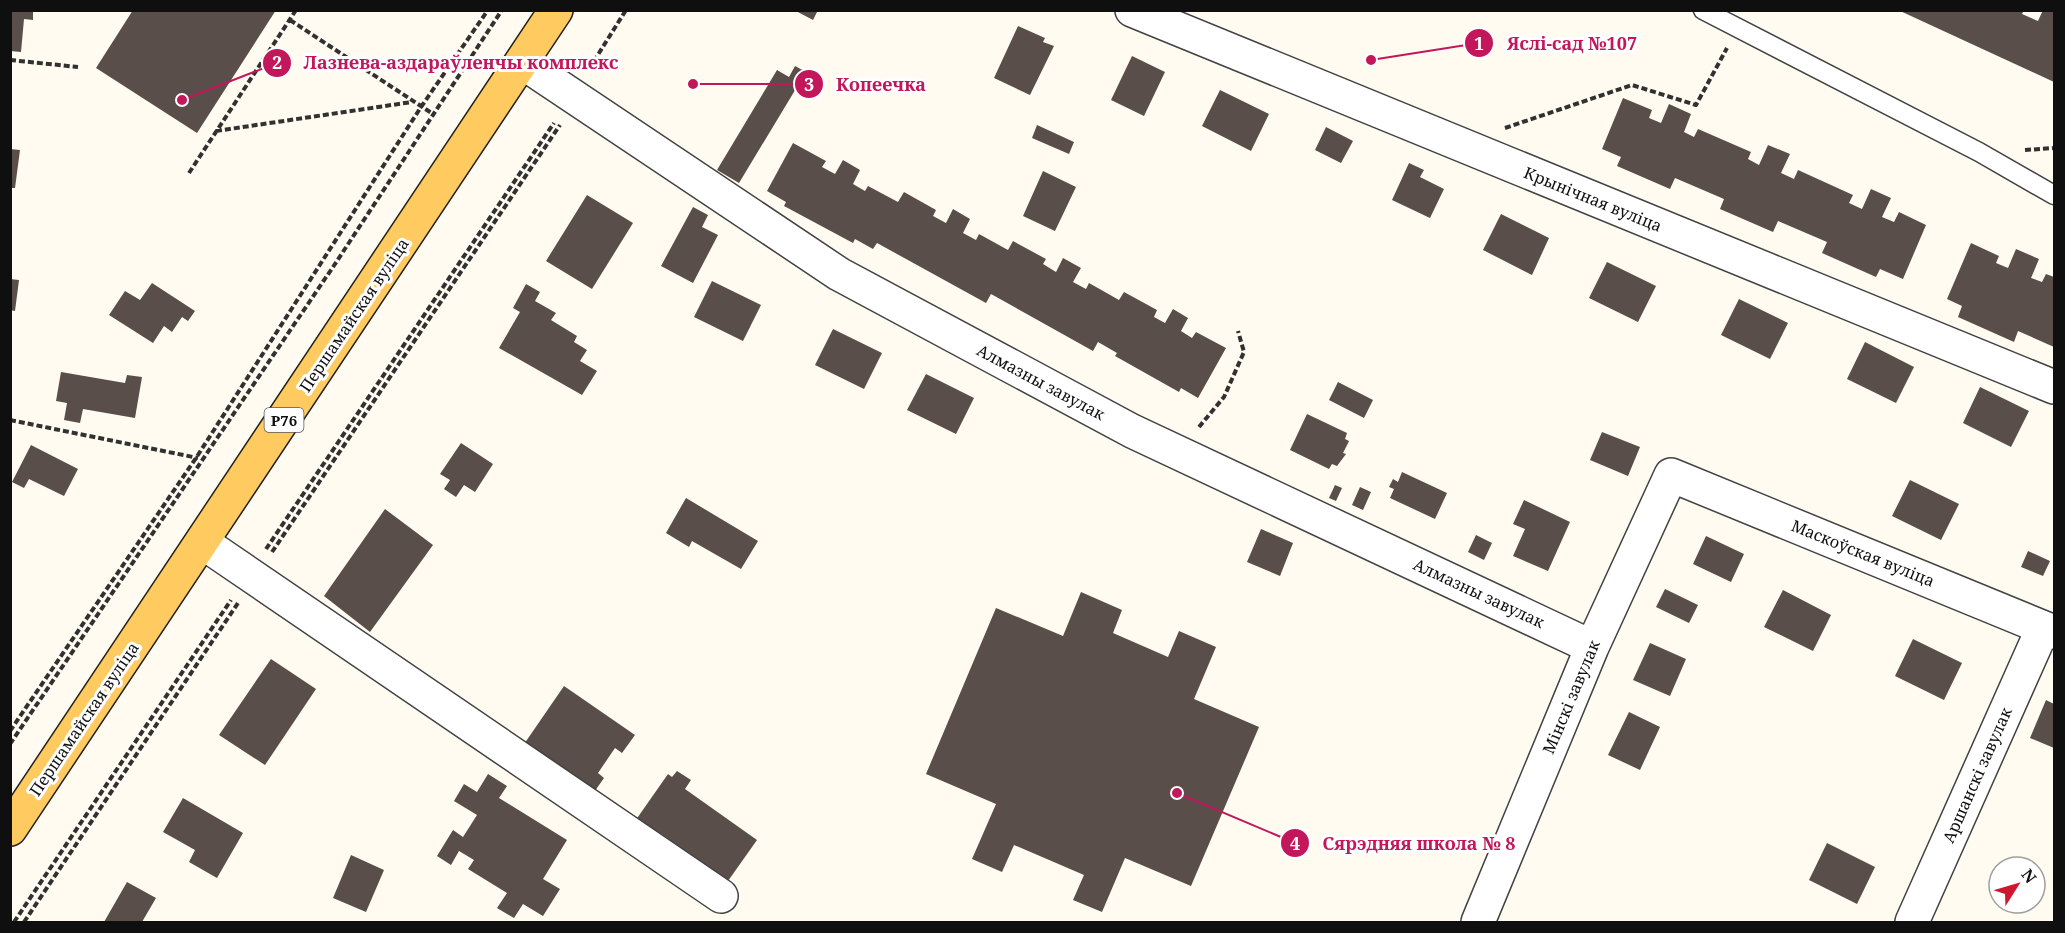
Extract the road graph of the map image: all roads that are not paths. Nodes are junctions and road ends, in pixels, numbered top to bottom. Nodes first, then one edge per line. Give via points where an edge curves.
1 (556, 10) edge
2 (1132, 10) edge
3 (1703, 10) edge
4 (522, 62) junction
5 (2055, 195) edge
6 (2055, 387) edge
7 (1671, 475) joint
8 (202, 542) junction
9 (2049, 630) edge
10 (1592, 646) junction
11 (15, 811) edge
12 (721, 896) dead end
13 (1478, 922) edge
14 (1912, 922) edge

1 - 4 main road, Першамайская вуліца / Р76
2 - 6 street, Крынічная вуліца
3 - 5 lane
4 - 8 main road, Першамайская вуліца / Р76
4 - 10 street, Алмазны завулак via 839,274 1178,452
7 - 9 street, Маскоўская вуліца
7 - 10 street, Мінскі завулак
8 - 11 main road, Першамайская вуліца / Р76
8 - 12 street
9 - 14 street, Аршанскі завулак
10 - 13 street, Мінскі завулак

